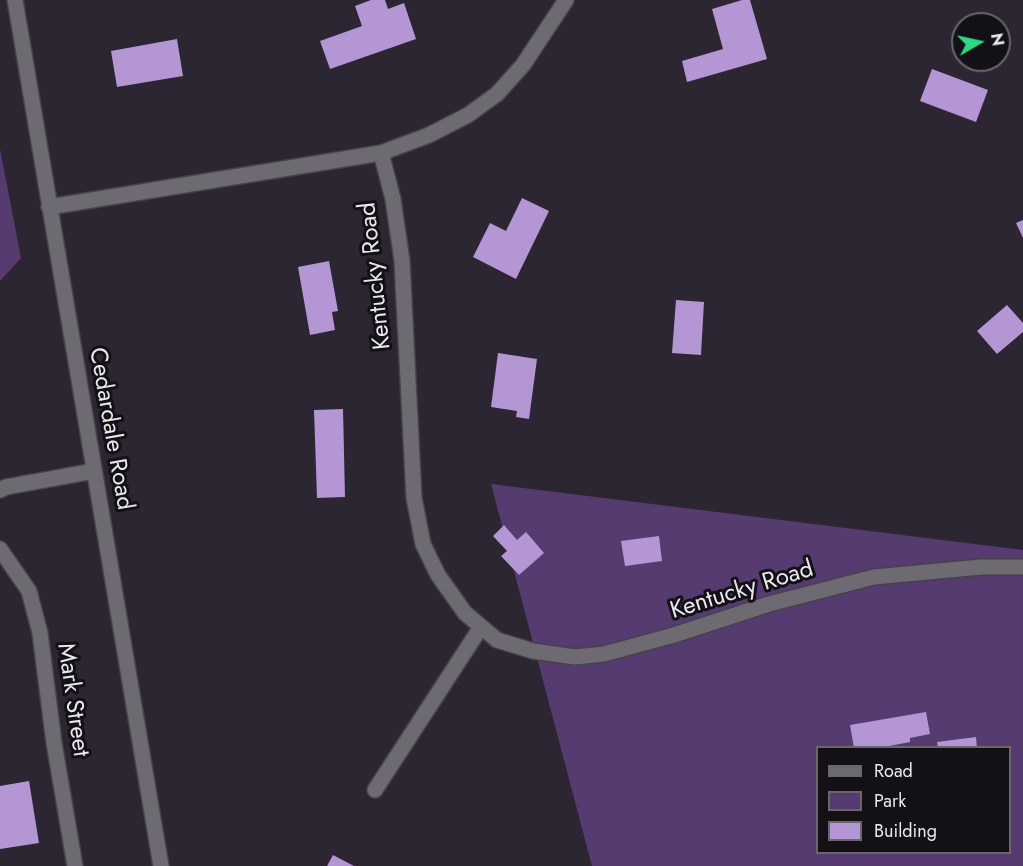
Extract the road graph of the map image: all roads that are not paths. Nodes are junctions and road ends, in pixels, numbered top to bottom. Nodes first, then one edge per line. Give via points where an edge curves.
1 (15, 0) edge
2 (566, 0) edge
3 (381, 153) junction
4 (49, 207) junction
5 (94, 471) junction
6 (0, 490) edge
7 (0, 549) edge
8 (1023, 567) edge
9 (481, 627) junction
10 (375, 790) dead end
11 (75, 866) edge
12 (161, 866) edge

1 - 4 street, Cedardale Road
2 - 3 street via 523,65 497,94 468,115 429,135
3 - 4 street
3 - 9 street, Kentucky Road via 402,261 414,498 423,544 438,575 465,613
4 - 5 street, Cedardale Road
5 - 6 street
5 - 12 street, Cedardale Road
7 - 11 street, Mark Street via 29,591 40,633
8 - 9 street, Kentucky Road via 874,577 604,654 574,657 533,651 497,640
9 - 10 street

